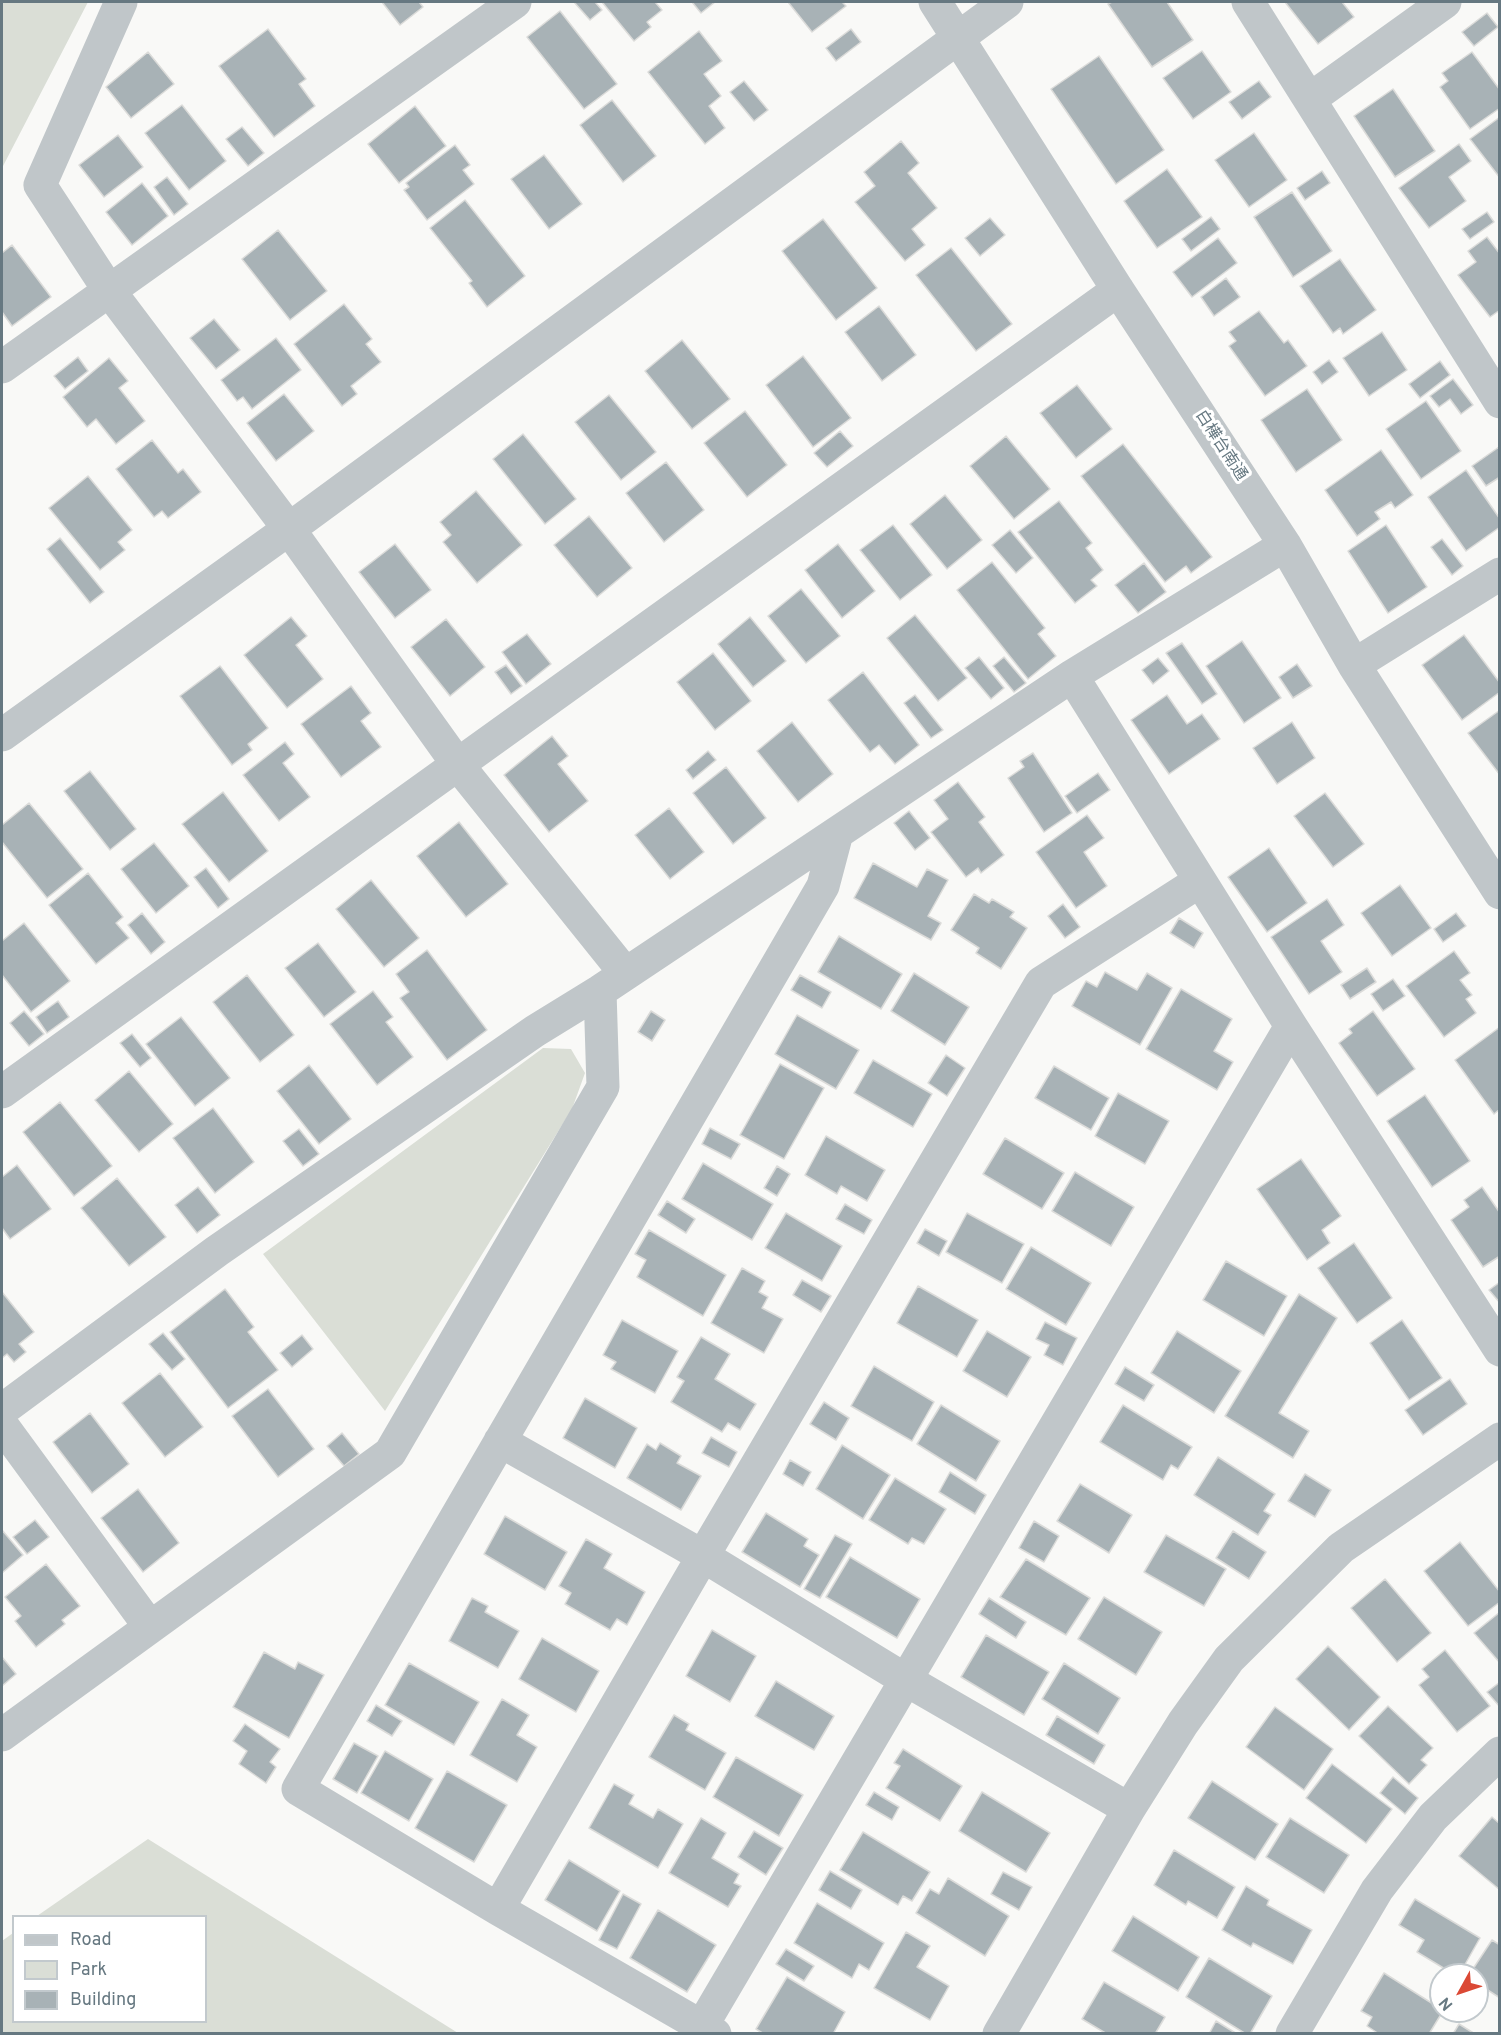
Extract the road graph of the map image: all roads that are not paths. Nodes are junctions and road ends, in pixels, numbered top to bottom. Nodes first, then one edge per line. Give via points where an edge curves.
1 (121, 2) edge
2 (515, 2) edge
3 (935, 2) edge
4 (1006, 2) edge
5 (1248, 2) edge
6 (1445, 2) edge
7 (957, 36) junction
8 (1310, 99) junction
9 (108, 289) junction
10 (1118, 290) junction
11 (2, 367) edge
12 (1500, 402) edge
13 (289, 529) junction
14 (1285, 545) junction
15 (1500, 574) edge
16 (1354, 665) junction
17 (1072, 676) junction
18 (2, 735) edge
19 (458, 765) junction
20 (837, 833) junction
21 (1200, 881) junction
22 (1500, 893) edge
23 (613, 982) junction
24 (1291, 1026) junction
25 (2, 1092) edge
26 (1500, 1350) edge
27 (2, 1410) edge
28 (2, 1425) edge
29 (1500, 1439) edge
30 (500, 1441) junction
31 (703, 1556) junction
32 (150, 1627) junction
33 (906, 1680) junction
34 (2, 1735) edge
35 (1500, 1753) edge
36 (1129, 1809) junction
37 (498, 1909) junction
38 (709, 2030) edge
39 (999, 2034) edge
40 (1292, 2034) edge

1 - 9 street via 40,185
2 - 9 street
3 - 7 street, 白樺台南通
4 - 7 street
5 - 8 street
6 - 8 street
7 - 10 street, 白樺台南通
7 - 13 street
8 - 12 street
9 - 11 street
9 - 13 street
10 - 14 street, 白樺台南通
10 - 19 street
13 - 18 street
13 - 19 street
14 - 16 street, 白樺台南通
14 - 17 street
15 - 16 street
16 - 22 street, 白樺台南通
17 - 20 street
17 - 21 street
19 - 23 street
19 - 25 street
20 - 23 street
20 - 30 street via 823,886
21 - 24 street
21 - 31 street via 1041,983
23 - 27 street via 535,1030 227,1245
23 - 32 street via 603,1087 390,1453
24 - 26 street
24 - 33 street
28 - 32 street
29 - 36 street via 1341,1548 1237,1651 1183,1723
30 - 31 street
30 - 37 street via 298,1789
31 - 33 street
31 - 37 street
32 - 34 street
33 - 36 street
33 - 38 street
35 - 40 street via 1433,1817 1377,1890
36 - 39 street
37 - 38 street

